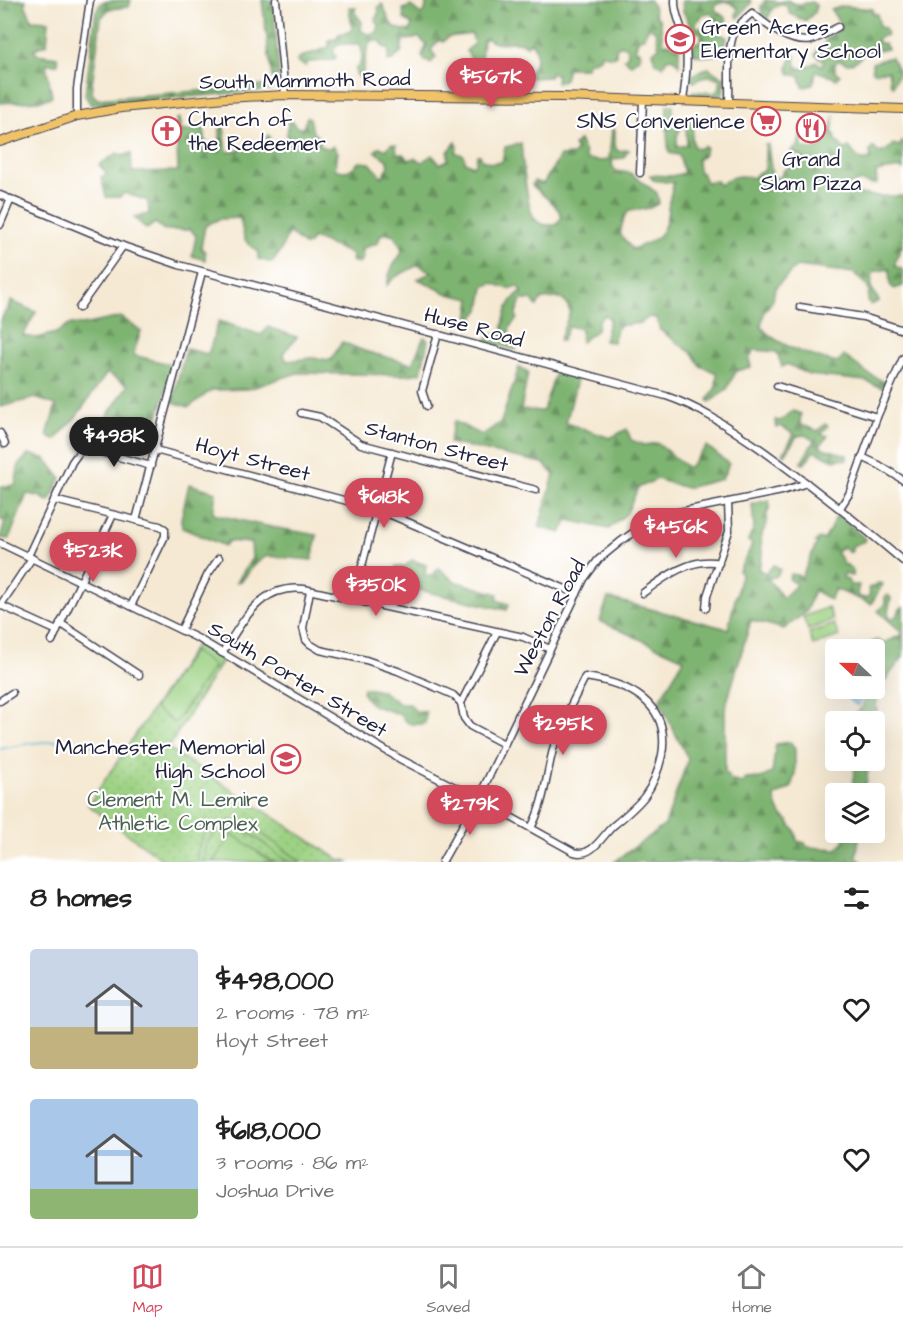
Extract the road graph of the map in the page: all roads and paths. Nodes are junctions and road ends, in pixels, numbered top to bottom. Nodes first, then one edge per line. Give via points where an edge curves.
1 (90, 0) edge
2 (276, 0) edge
3 (675, 0) edge
4 (838, 27) dead end
5 (285, 95) junction
6 (643, 100) junction
7 (683, 101) junction
8 (729, 103) junction
9 (903, 109) edge
10 (77, 116) junction
11 (0, 142) edge
12 (640, 173) dead end
13 (0, 195) edge
14 (11, 200) junction
15 (0, 225) edge
16 (123, 246) junction
17 (202, 272) junction
18 (800, 307) dead end
19 (79, 308) dead end
20 (903, 330) edge
21 (438, 334) junction
22 (903, 358) edge
23 (777, 386) dead end
24 (428, 406) dead end
25 (301, 412) dead end
26 (877, 417) junction
27 (99, 425) dead end
28 (0, 433) edge
29 (5, 444) dead end
30 (83, 447) junction
31 (155, 450) junction
32 (392, 452) junction
33 (861, 457) junction
34 (151, 466) junction
35 (903, 480) edge
36 (807, 483) junction
37 (536, 490) dead end
38 (54, 500) junction
39 (728, 502) junction
40 (840, 508) junction
41 (377, 509) junction
42 (113, 515) junction
43 (136, 520) junction
44 (0, 543) edge
45 (30, 557) junction
46 (219, 558) dead end
47 (903, 561) edge
48 (719, 563) junction
49 (81, 581) junction
50 (310, 591) junction
51 (643, 593) dead end
52 (577, 594) junction
53 (353, 600) junction
54 (0, 606) edge
55 (131, 606) junction
56 (706, 608) dead end
57 (60, 623) junction
58 (181, 630) junction
59 (57, 631) junction
60 (497, 632) junction
61 (52, 642) dead end
62 (550, 649) junction
63 (222, 653) junction
64 (139, 675) dead end
65 (12, 693) dead end
66 (0, 701) edge
67 (461, 703) junction
68 (504, 744) junction
69 (478, 799) junction
70 (531, 828) junction
71 (442, 862) edge

1 - 10 street
2 - 5 street
3 - 7 street via 687,54
4 - 8 street via 810,41 795,39 752,13 732,38
5 - 6 main road, South Mammoth Road
5 - 10 main road, South Mammoth Road via 173,102
6 - 7 main road, South Mammoth Road
6 - 12 street
7 - 8 main road, South Mammoth Road
8 - 9 main road, South Mammoth Road
10 - 11 main road, South Mammoth Road
13 - 14 street, Huse Road
14 - 15 street
14 - 16 street, Huse Road
16 - 17 street, Huse Road
16 - 19 street
17 - 21 street, Huse Road
17 - 31 street
18 - 20 street via 863,317
21 - 24 street via 422,391
21 - 36 street, Huse Road via 687,404 728,427
22 - 26 street
23 - 26 street
25 - 32 street, Stanton Street via 320,417 356,442
26 - 33 street
27 - 30 street
28 - 29 street
30 - 34 street
30 - 38 street
31 - 34 street
31 - 41 street, Hoyt Street
32 - 37 street, Stanton Street
32 - 41 street
33 - 35 street
33 - 40 street
34 - 43 street
36 - 39 street, Weston Road
36 - 40 street, Huse Road
38 - 42 street
38 - 45 street
39 - 48 street via 729,531
39 - 52 street, Weston Road via 681,510 648,522 598,560
40 - 47 street, Huse Road
41 - 52 street, Hoyt Street
41 - 53 street
42 - 43 street
42 - 49 street
43 - 55 street via 165,529 165,536
44 - 45 street, South Porter Street
45 - 49 street, South Porter Street
45 - 54 street
46 - 58 street
48 - 51 street via 705,561 685,568
48 - 56 street
49 - 55 street, South Porter Street
49 - 57 street
50 - 53 street
50 - 63 street via 292,588 269,594 252,609
50 - 67 street via 303,628 306,639 315,648 398,671 453,695
52 - 62 street, Weston Road
53 - 60 street
54 - 59 street
55 - 58 street, South Porter Street
57 - 59 street
57 - 64 street
58 - 63 street, South Porter Street
59 - 61 street
60 - 62 street via 530,639
60 - 67 street
62 - 68 street, Weston Road
63 - 69 street, South Porter Street via 400,759
65 - 66 street
67 - 68 street via 470,726
68 - 69 street, Weston Road
69 - 70 street, South Porter Street
69 - 71 street, Weston Road
70 - 70 street, South Porter Street via 546,790 558,732 585,677 616,684 649,704 662,727 663,750 644,797 585,854

